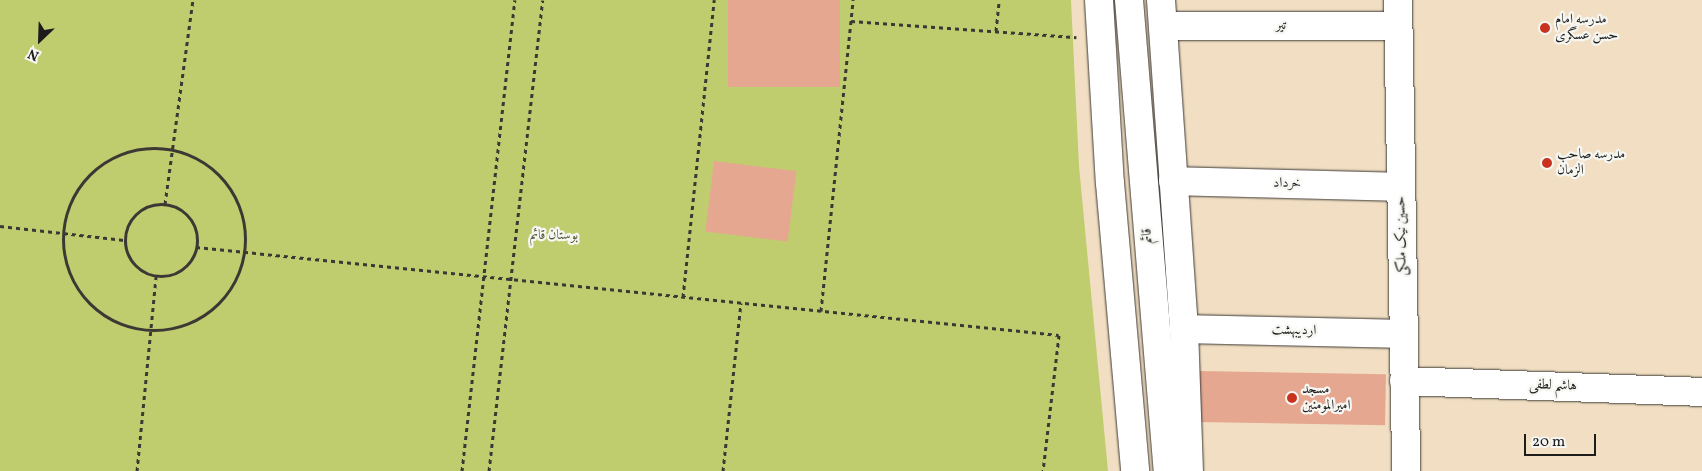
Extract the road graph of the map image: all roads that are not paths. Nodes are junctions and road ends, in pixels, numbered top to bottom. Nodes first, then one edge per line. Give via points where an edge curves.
1 (1100, 0) edge
2 (1129, 0) edge
3 (1162, 13) edge
4 (1398, 13) edge
5 (1173, 181) junction
6 (1401, 187) junction
7 (1184, 328) junction
8 (1404, 334) junction
9 (1404, 381) junction
10 (1702, 392) edge
11 (1135, 471) edge
12 (1168, 471) edge
13 (1189, 471) edge
14 (1406, 471) edge

1 - 11 street
2 - 12 street, قائم
3 - 4 street, تیر
3 - 5 street
4 - 6 street, حسین نیک ملکی
5 - 6 street, خرداد
5 - 7 street
6 - 8 street, حسین نیک ملکی
7 - 8 street, اردیبهشت
7 - 13 street
8 - 9 street, حسین نیک ملکی
9 - 10 street, هاشم لطفی
9 - 14 street, حسین نیک ملکی

